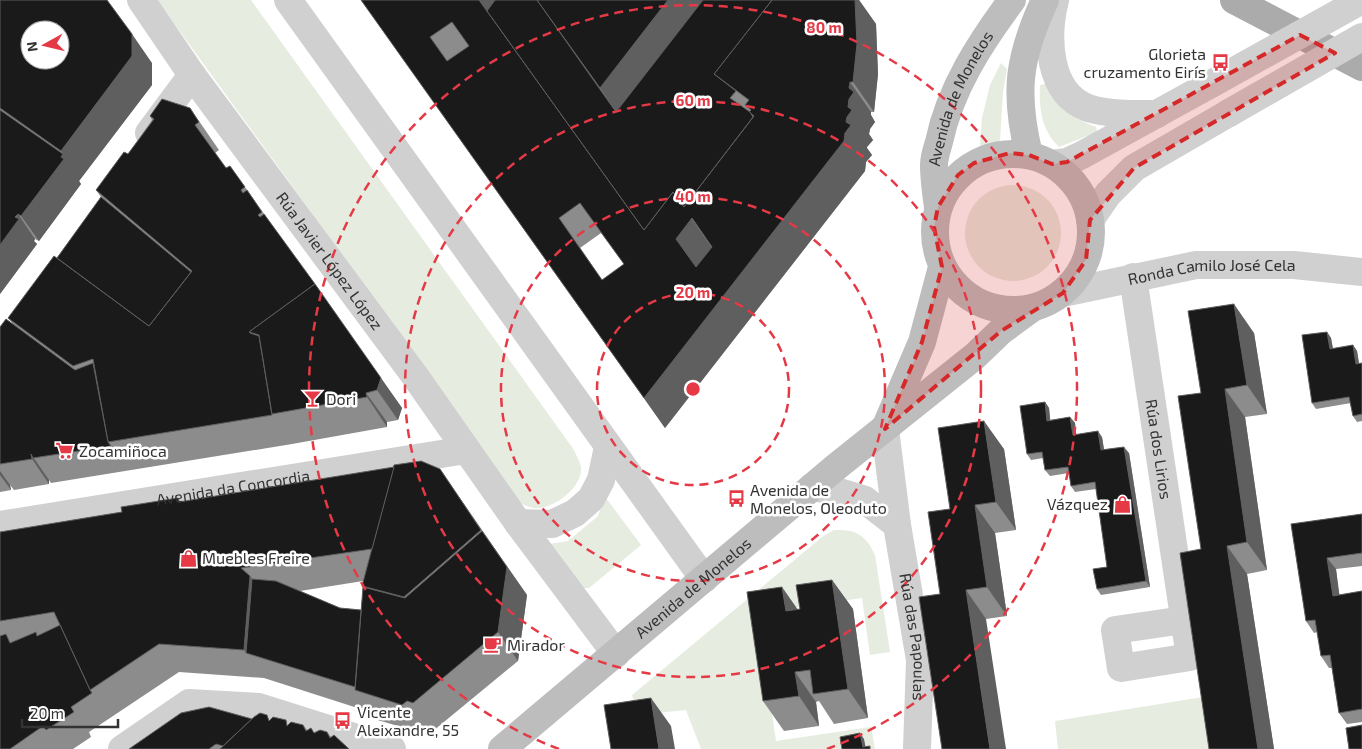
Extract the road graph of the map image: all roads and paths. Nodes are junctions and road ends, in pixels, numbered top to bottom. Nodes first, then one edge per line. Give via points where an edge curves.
1 (141, 0) edge
2 (288, 0) edge
3 (1012, 0) edge
4 (1045, 0) edge
5 (1055, 0) edge
6 (1234, 0) edge
7 (1362, 0) edge
8 (1362, 38) edge
9 (1362, 67) edge
10 (192, 75) junction
11 (1157, 114) junction
12 (136, 151) edge
13 (1040, 159) junction
14 (938, 207) junction
15 (1090, 220) junction
16 (942, 267) junction
17 (1362, 272) edge
18 (1133, 278) junction
19 (1063, 293) junction
20 (1031, 309) junction
21 (885, 429) junction
22 (608, 447) junction
23 (466, 450) junction
24 (812, 487) junction
25 (518, 522) junction
26 (0, 525) edge
27 (897, 525) junction
28 (704, 579) junction
29 (1184, 620) edge
30 (616, 654) junction
31 (512, 746) edge
32 (122, 749) edge
33 (392, 749) edge
34 (917, 749) edge

1 - 10 street, Rúa Javier López López
2 - 22 street
3 - 14 street, Avenida de Monelos via 974,54 942,126 934,163
4 - 13 street via 1026,47 1020,74 1023,128
5 - 11 street via 1050,30 1051,52 1058,79 1071,97 1088,107 1109,112
6 - 9 main road
7 - 11 street, bridge
8 - 15 street, bridge via 1134,168 1108,194
10 - 12 street
10 - 23 street, Rúa Javier López López
11 - 13 street via 1067,162
13 - 14 street via 1010,153 974,164 946,189
13 - 15 street via 1070,178 1083,198
14 - 16 street via 934,227
15 - 19 street via 1091,240 1086,260 1077,278
16 - 20 street via 954,285 970,299 1010,311
16 - 21 street, Avenida de Monelos via 922,342
17 - 18 street, Ronda Camilo José Cela via 1294,265 1196,264
18 - 19 street, Ronda Camilo José Cela
18 - 29 street, Rúa dos Lirios
19 - 20 street
20 - 21 street, Avenida de Monelos
21 - 24 street, Avenida de Monelos
21 - 27 street, Rúa das Papoulas
22 - 25 street via 601,480 591,499 575,513 552,524
22 - 28 street
23 - 25 street, Rúa Javier López López
23 - 26 street, Avenida da Concordia
24 - 27 street via 865,500
24 - 28 street, Avenida de Monelos
25 - 30 street, Rúa Javier López López
27 - 34 street, Rúa das Papoulas via 920,660
28 - 30 street, Avenida de Monelos
30 - 31 street, Avenida de Monelos
32 - 33 street via 189,704 259,707

